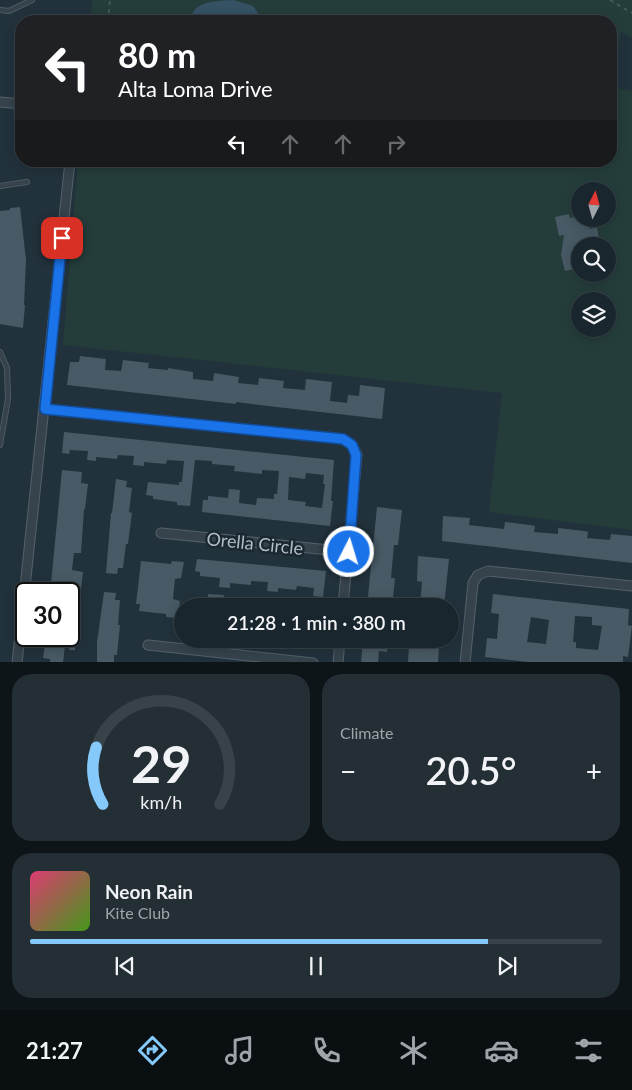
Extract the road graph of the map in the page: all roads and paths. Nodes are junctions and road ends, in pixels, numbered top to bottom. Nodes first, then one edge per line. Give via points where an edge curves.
1 (32, 0) edge
2 (110, 0) edge
3 (610, 0) edge
4 (0, 10) edge
5 (632, 13) edge
6 (109, 15) edge
7 (0, 102) edge
8 (15, 103) edge
9 (69, 167) edge
10 (27, 182) dead end
11 (0, 186) edge
12 (0, 352) edge
13 (45, 409) junction
14 (0, 443) edge
15 (161, 533) dead end
16 (349, 552) junction
17 (632, 586) edge
18 (344, 598) edge
19 (148, 645) dead end
20 (339, 648) edge
21 (17, 662) edge
22 (313, 662) edge
23 (338, 662) edge
24 (465, 662) edge

1 - 4 lane via 8,11
2 - 6 path
3 - 5 path
7 - 8 street
9 - 13 street
10 - 11 lane
12 - 14 lane via 7,368 8,399
13 - 16 street via 343,439 352,445 356,455
13 - 21 street
15 - 16 street, Orella Circle
16 - 18 street
17 - 24 street via 488,571 478,575 473,583
19 - 22 street
20 - 23 street

